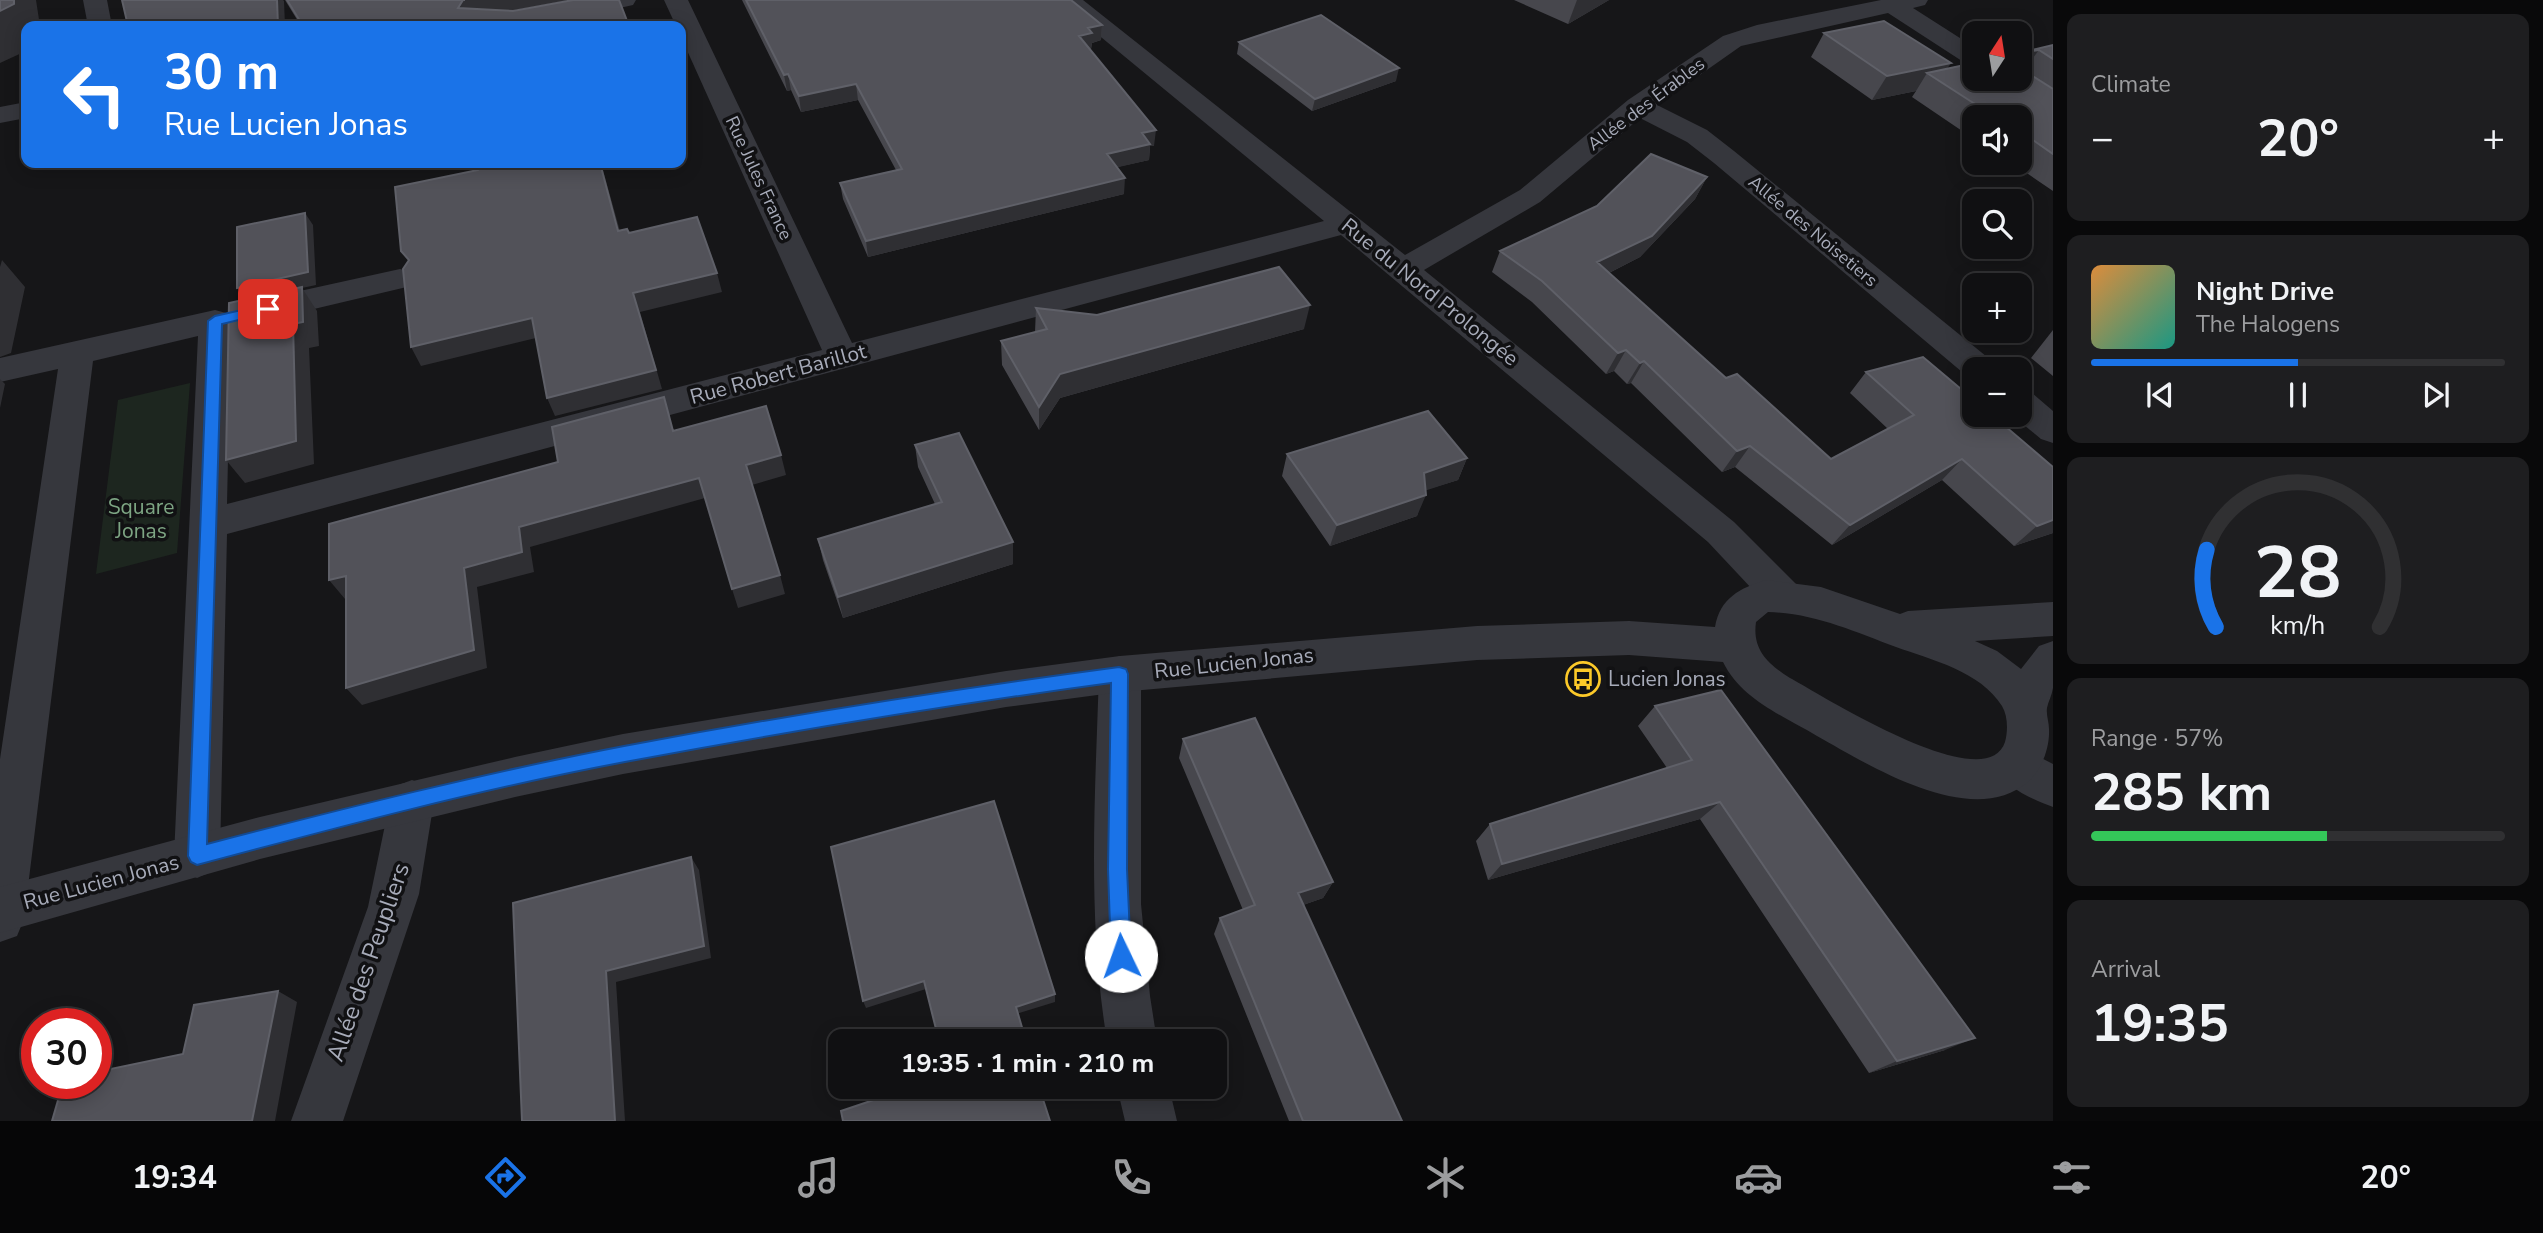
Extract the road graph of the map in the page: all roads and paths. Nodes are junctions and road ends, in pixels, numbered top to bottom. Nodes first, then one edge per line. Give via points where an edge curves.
1 (95, 0) edge
2 (624, 0) edge
3 (676, 0) edge
4 (1068, 0) edge
5 (1904, 3) edge
6 (99, 21) edge
7 (508, 21) edge
8 (686, 21) edge
9 (686, 22) edge
10 (1962, 49) edge
11 (1638, 106) junction
12 (21, 111) edge
13 (0, 115) edge
14 (1347, 224) junction
15 (1403, 269) junction
16 (400, 279) edge
17 (215, 321) junction
18 (77, 353) junction
19 (842, 357) junction
20 (1966, 357) edge
21 (0, 370) edge
22 (2032, 412) edge
23 (2053, 430) edge
24 (208, 524) junction
25 (1782, 595) junction
26 (2053, 619) edge
27 (1891, 628) junction
28 (1736, 646) junction
29 (2053, 659) edge
30 (1119, 674) junction
31 (2025, 710) junction
32 (2016, 765) junction
33 (2053, 786) edge
34 (412, 801) junction
35 (197, 856) junction
36 (0, 913) edge
37 (1130, 1029) edge
38 (1146, 1099) edge
39 (317, 1121) edge
40 (1152, 1121) edge

1 - 6 street
2 - 7 street
3 - 8 street, Rue Jules France
4 - 14 street, Rue du Nord Prolongée
5 - 10 street
5 - 11 street, Allée des Érables via 1732,41
9 - 19 street, Rue Jules France
11 - 15 street, Allée des Érables via 1531,196
11 - 20 street, Allée des Noisetiers via 1712,147
12 - 13 street
14 - 15 street, Rue du Nord Prolongée
14 - 19 street, Rue Robert Barillot
15 - 25 street, Rue du Nord Prolongée via 1721,532
16 - 17 street
17 - 18 street
17 - 24 street
18 - 21 street
18 - 36 street
19 - 24 street, Rue Robert Barillot
22 - 23 street
24 - 35 street
25 - 27 street
25 - 28 street via 1745,605 1737,621
26 - 27 street
27 - 31 street via 1982,663 2010,685
28 - 30 street, Rue Lucien Jonas via 1629,638 1536,639
28 - 32 street via 1762,683 1908,764 1953,778 1973,779 1995,776
29 - 31 street via 2033,687
30 - 34 street, Rue Lucien Jonas via 623,754
30 - 37 street via 1118,902
31 - 32 street via 2028,743
32 - 33 street
34 - 35 street, Rue Lucien Jonas
34 - 39 street, Allée des Peupliers via 392,905
35 - 36 street, Rue Lucien Jonas
38 - 40 street

